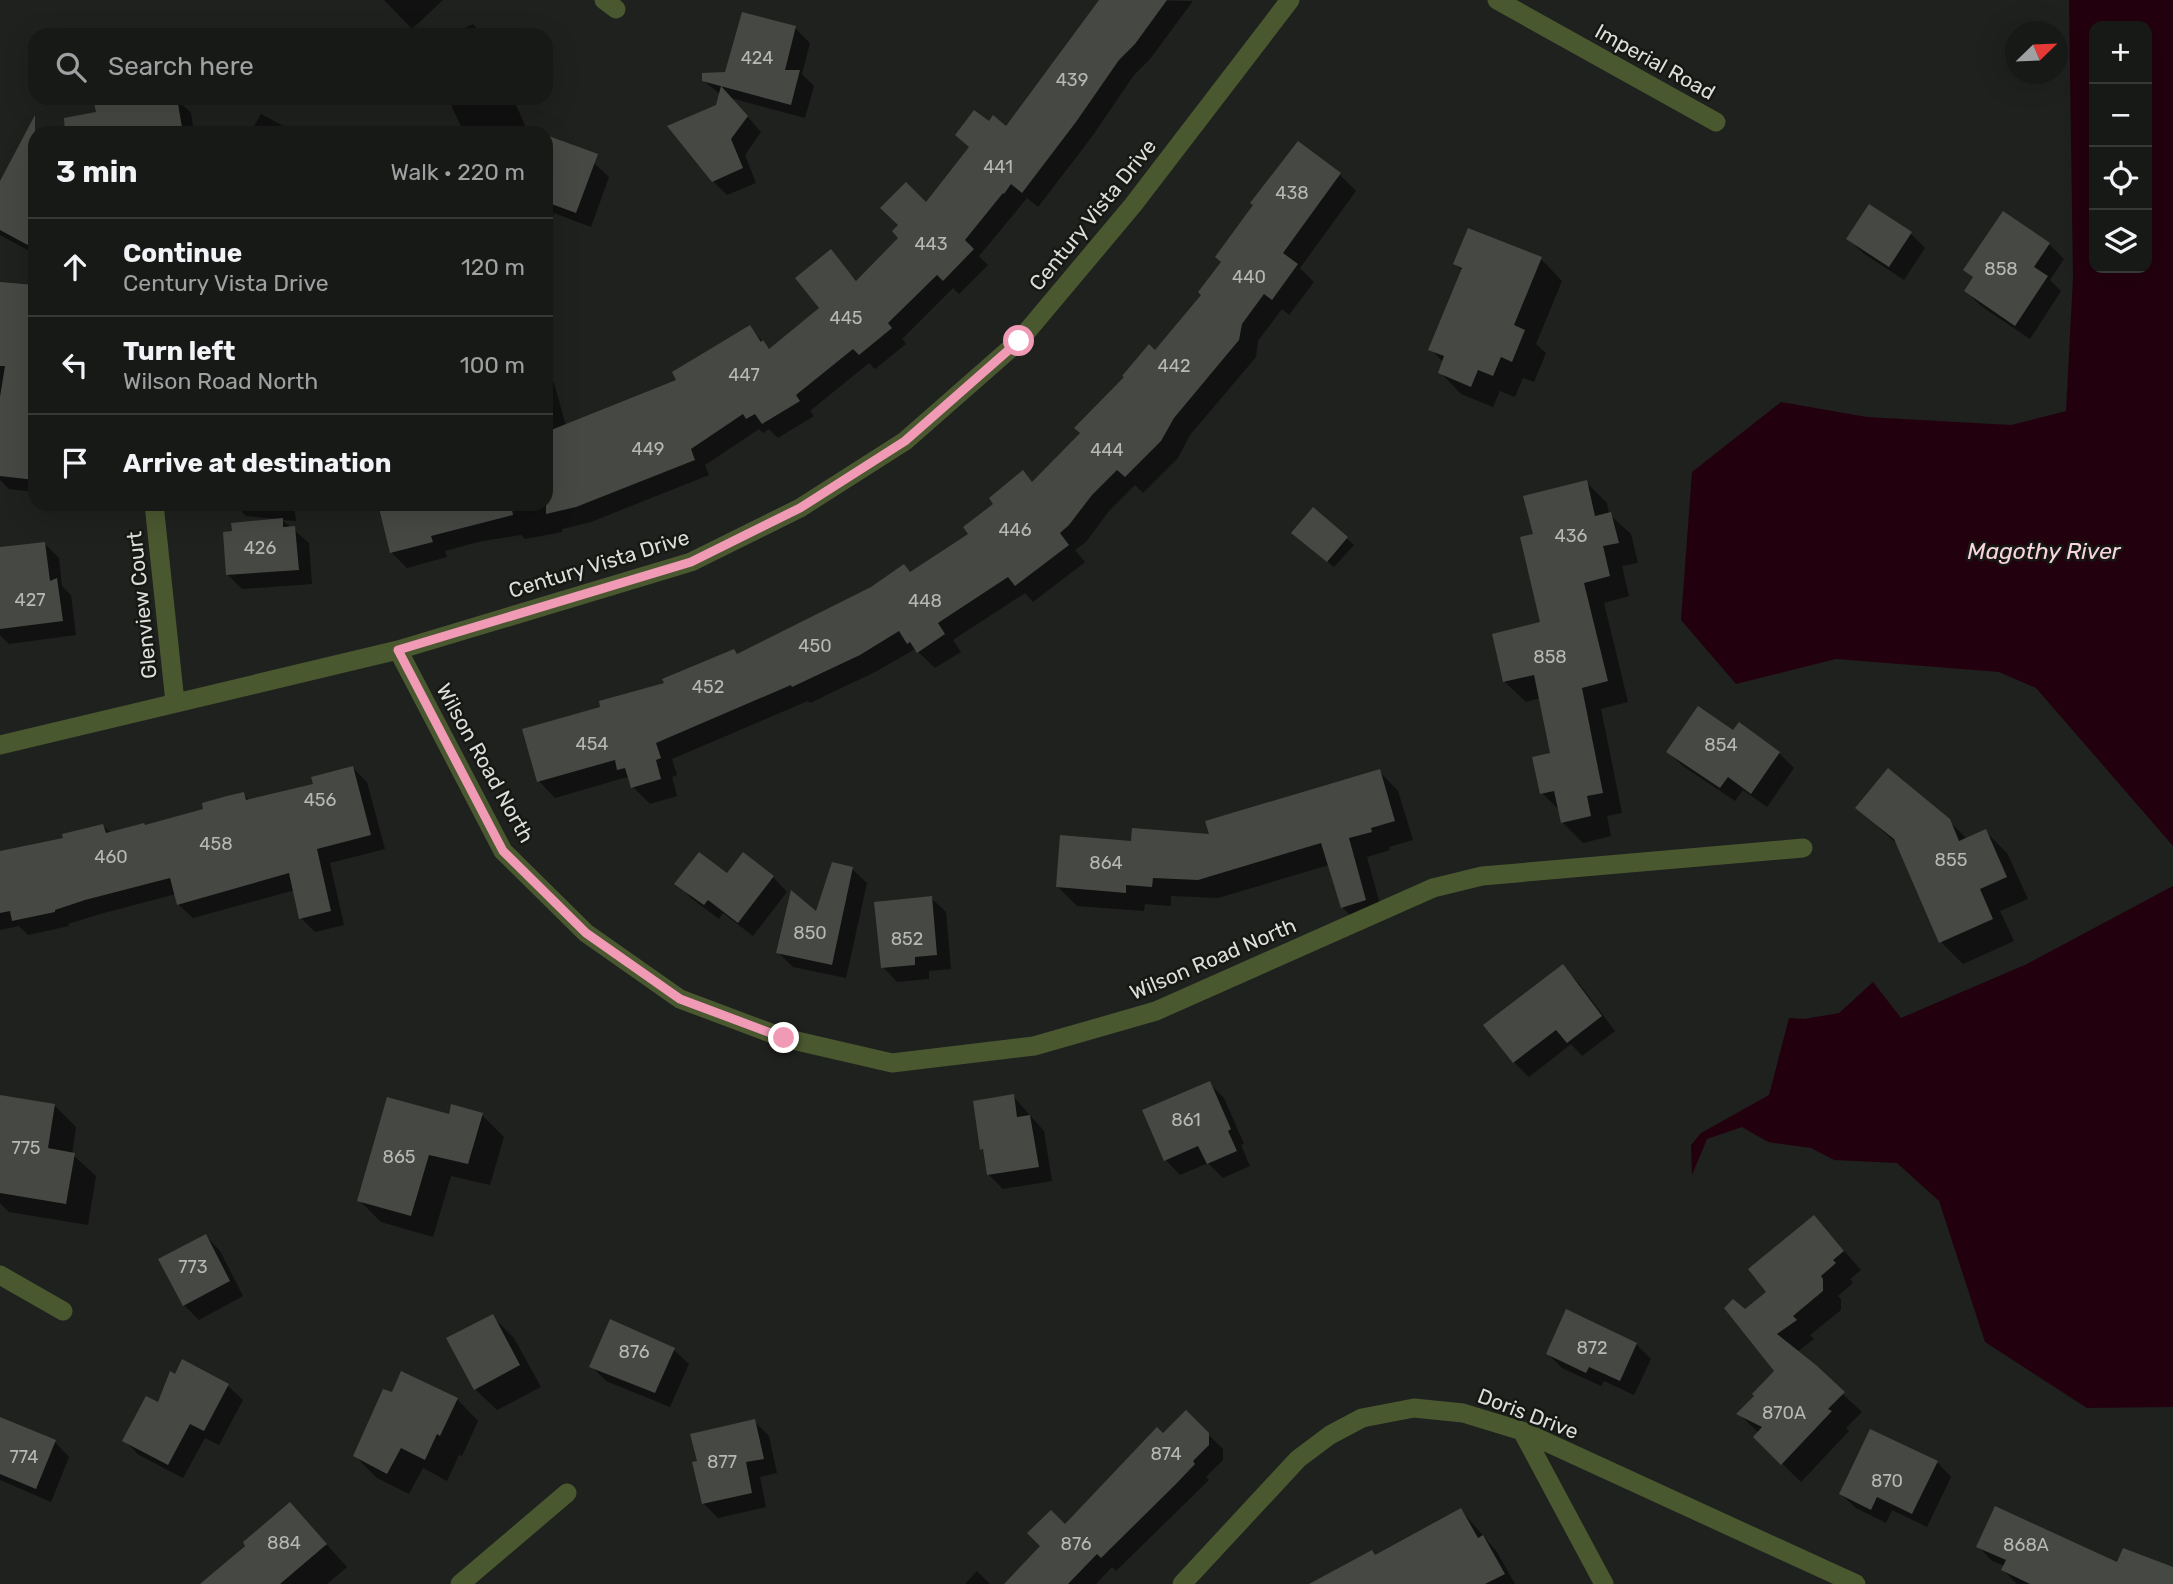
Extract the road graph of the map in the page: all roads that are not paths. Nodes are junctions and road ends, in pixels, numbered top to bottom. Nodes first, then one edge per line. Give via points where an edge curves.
1 (1290, 0) edge
2 (1497, 0) edge
3 (1716, 122) dead end
4 (155, 511) edge
5 (398, 650) junction
6 (175, 702) junction
7 (0, 745) edge
8 (1803, 848) dead end
9 (0, 1275) edge
10 (63, 1311) dead end
11 (1522, 1431) junction
12 (567, 1493) dead end
13 (460, 1584) edge
14 (1182, 1584) edge
15 (1604, 1584) edge
16 (1856, 1584) edge

1 - 5 street, Century Vista Drive via 1133,205 1019,341 905,441 800,508 691,562
2 - 3 street, Imperial Road
4 - 6 street, Glenview Court
5 - 6 street, Century Vista Drive
5 - 8 street, Wilson Road North via 503,851 586,933 680,999 784,1038 892,1063 1034,1046 1156,1011 1433,888 1482,876
6 - 7 street, Century Vista Drive
9 - 10 street
11 - 14 street, Doris Drive via 1463,1413 1414,1408 1362,1418 1298,1459
11 - 15 street
11 - 16 street, Doris Drive
12 - 13 street

